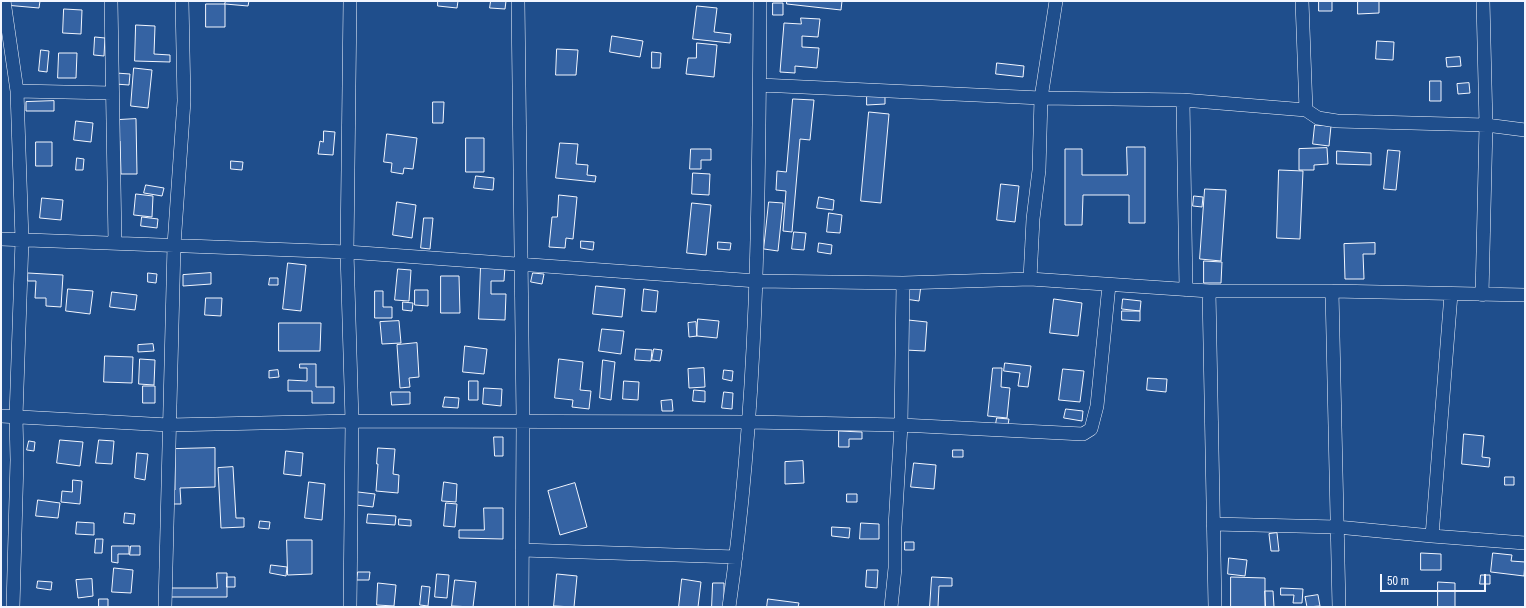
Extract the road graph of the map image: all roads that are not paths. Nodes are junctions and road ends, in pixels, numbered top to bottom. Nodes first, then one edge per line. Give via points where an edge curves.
1 (4, 1) edge
2 (111, 1) edge
3 (182, 1) edge
4 (350, 1) edge
5 (518, 1) edge
6 (760, 1) edge
7 (1056, 1) edge
8 (1302, 1) edge
9 (1483, 1) edge
10 (760, 85) junction
11 (17, 91) junction
12 (112, 93) junction
13 (1041, 98) junction
14 (1183, 100) junction
15 (1306, 110) junction
16 (1486, 125) junction
17 (1525, 130) edge
18 (1, 239) edge
19 (22, 240) junction
20 (115, 243) junction
21 (174, 245) junction
22 (347, 252) junction
23 (521, 264) junction
24 (1030, 279) junction
25 (757, 281) junction
26 (903, 283) junction
27 (1109, 285) junction
28 (1186, 290) junction
29 (1209, 291) junction
30 (1332, 291) junction
31 (1452, 294) junction
32 (1482, 294) junction
33 (1525, 295) edge
34 (1, 416) edge
35 (16, 417) junction
36 (522, 420) junction
37 (352, 421) junction
38 (749, 422) junction
39 (169, 424) junction
40 (901, 425) junction
41 (1214, 524) junction
42 (1337, 526) junction
43 (1432, 536) junction
44 (1525, 542) edge
45 (522, 550) junction
46 (736, 557) junction
47 (13, 607) edge
48 (165, 607) edge
49 (350, 607) edge
50 (522, 607) edge
51 (730, 607) edge
52 (891, 607) edge
53 (1215, 607) edge
54 (1339, 607) edge

1 - 11 street
2 - 12 street
3 - 21 street via 184,101
4 - 22 street
5 - 23 street
6 - 10 street
7 - 13 street
8 - 15 street
9 - 16 street
10 - 13 street
10 - 25 street
11 - 12 street
11 - 19 street
12 - 20 street
13 - 14 street
13 - 24 street via 1040,170 1033,219
14 - 15 street
14 - 28 street
15 - 16 street via 1318,118 1337,121
16 - 17 street
16 - 32 street
18 - 19 street
19 - 20 street
19 - 35 street
20 - 21 street
21 - 22 street
21 - 39 street
22 - 23 street
22 - 37 street
23 - 25 street
23 - 36 street
24 - 26 street
24 - 27 street
25 - 26 street
25 - 38 street
26 - 40 street
27 - 28 street
27 - 40 street via 1097,406 1091,429 1083,434
28 - 29 street
29 - 30 street
29 - 41 street
30 - 31 street
30 - 42 street
31 - 32 street
31 - 43 street
32 - 33 street
34 - 35 street
35 - 39 street
35 - 47 street
36 - 37 street
36 - 38 street
36 - 45 street
37 - 39 street
37 - 49 street
38 - 40 street
38 - 46 street
39 - 48 street
40 - 52 street
41 - 42 street
41 - 53 street
42 - 43 street
42 - 54 street
43 - 44 street
45 - 46 street
45 - 50 street
46 - 51 street

